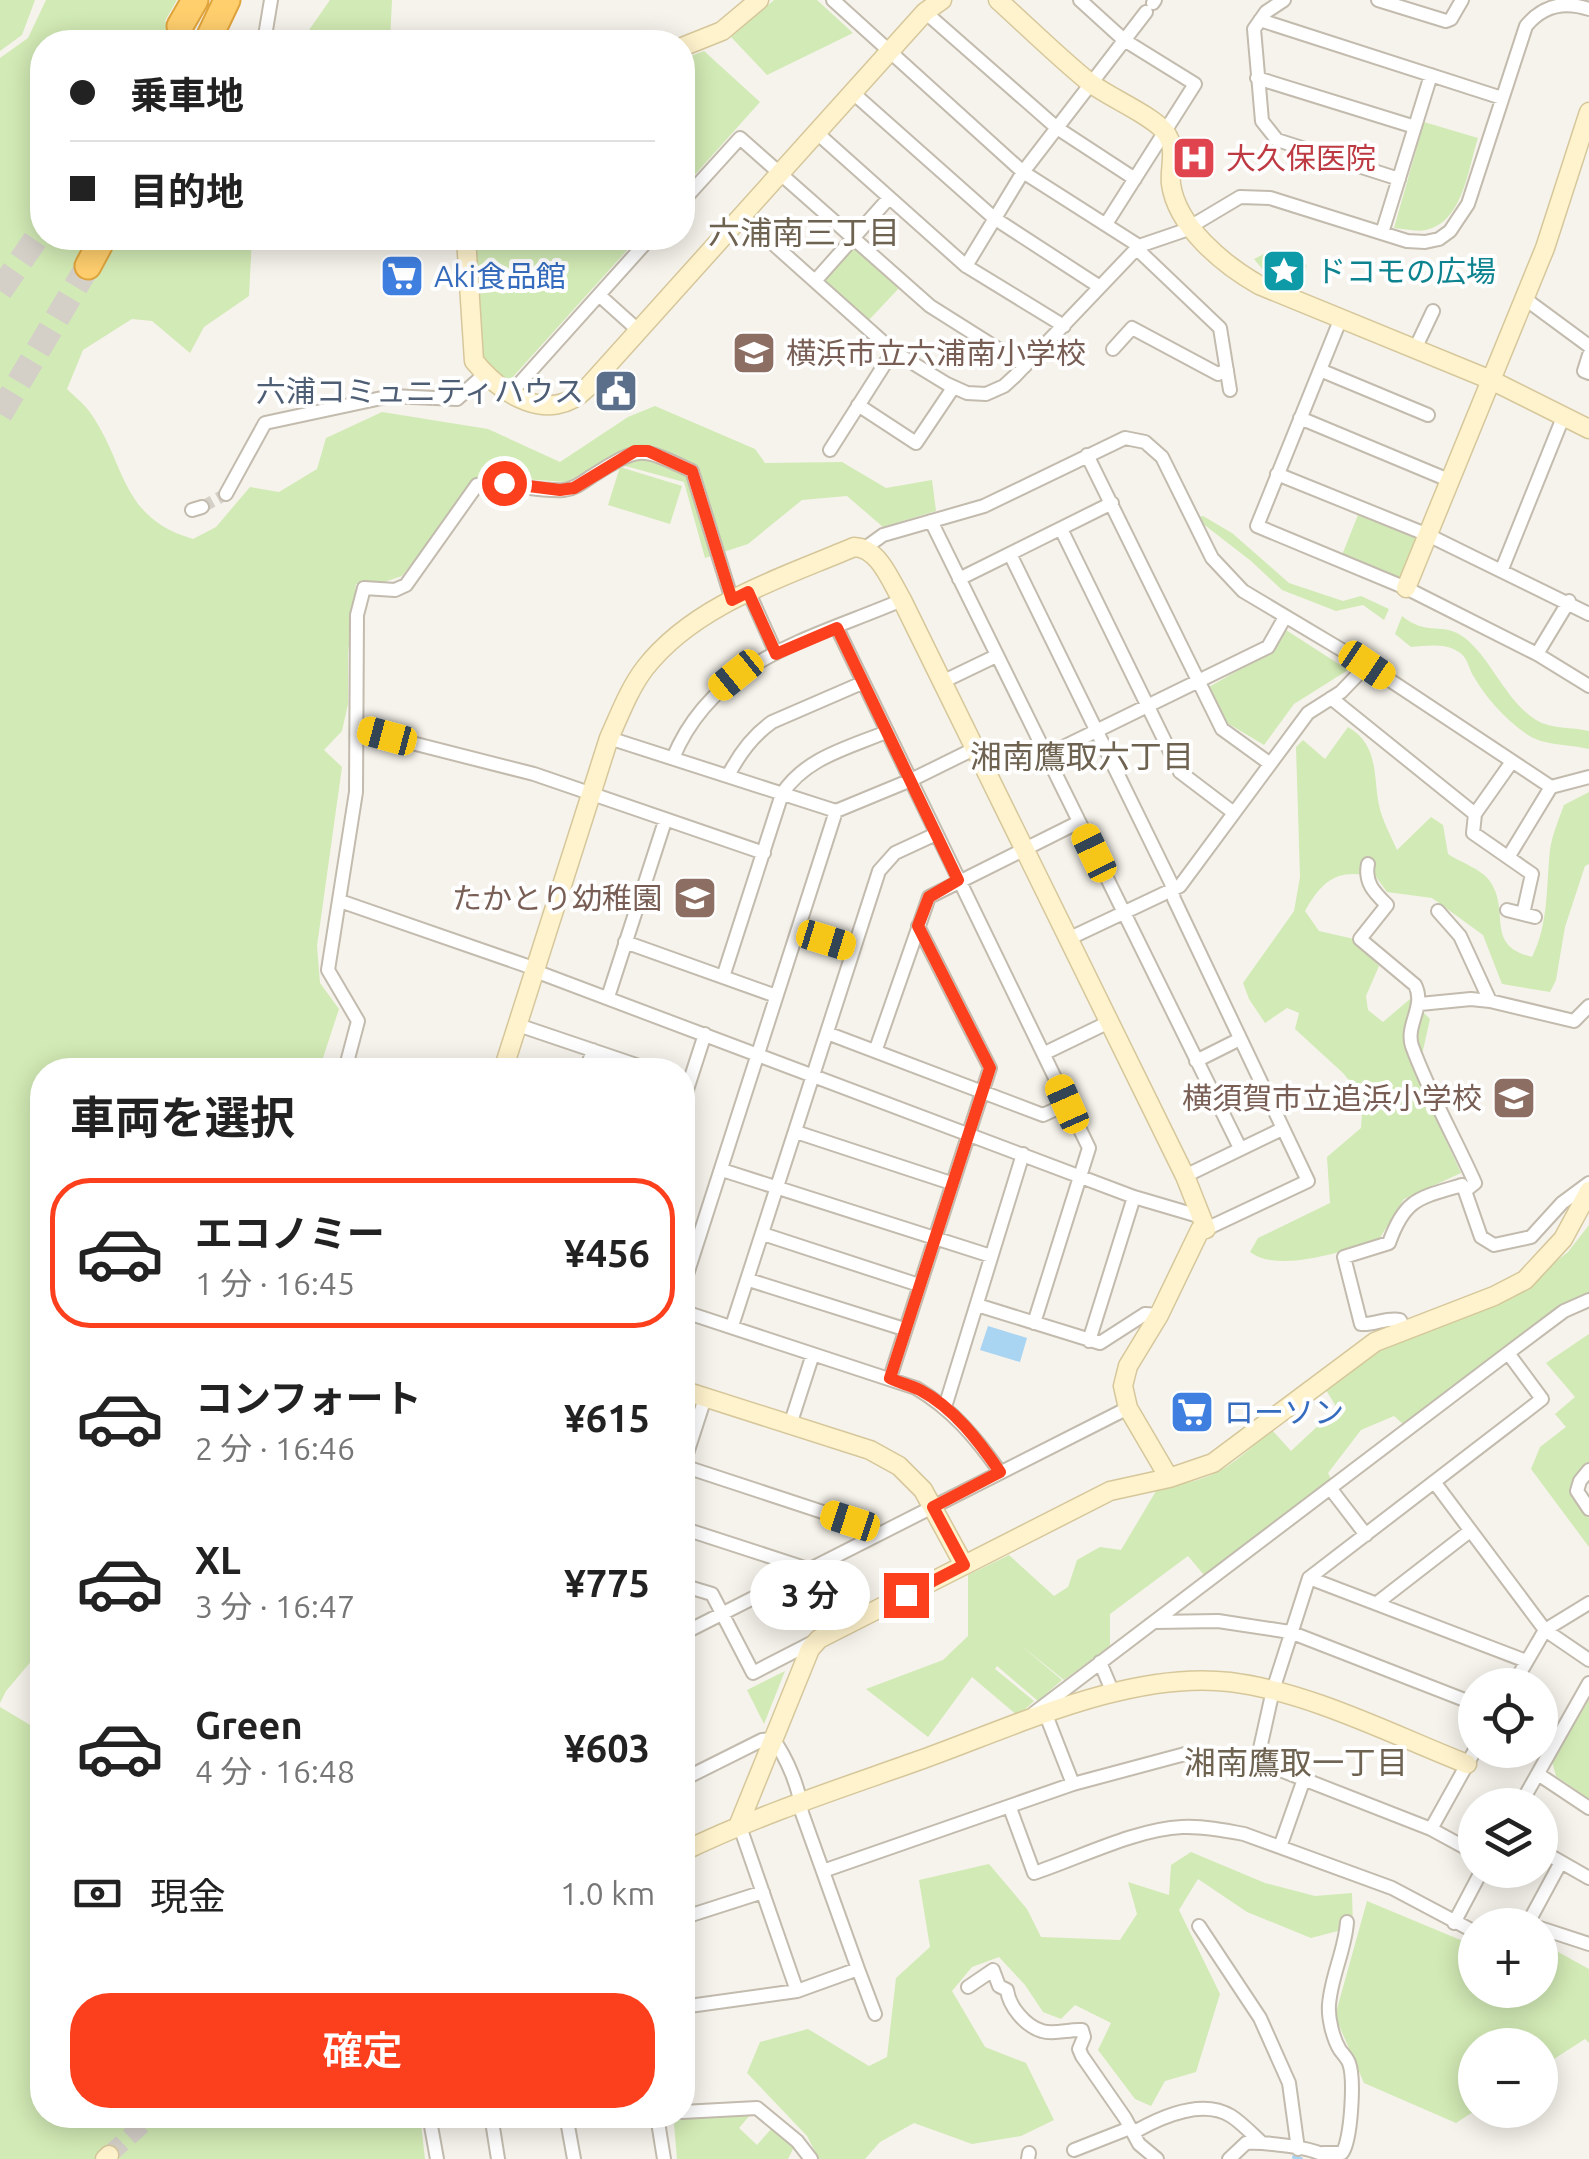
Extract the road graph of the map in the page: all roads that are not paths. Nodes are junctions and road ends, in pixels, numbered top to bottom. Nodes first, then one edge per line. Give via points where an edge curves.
1 (195, 0) edge
2 (227, 0) edge
3 (271, 0) edge
4 (760, 0) edge
5 (832, 0) edge
6 (942, 0) edge
7 (998, 0) edge
8 (1080, 0) edge
9 (1284, 0) edge
10 (1378, 0) edge
11 (1462, 0) edge
12 (1151, 5) edge
13 (1589, 9) edge
14 (926, 12) junction
15 (1260, 20) junction
16 (180, 26) dead end
17 (213, 30) edge
18 (266, 30) edge
19 (1124, 40) junction
20 (695, 41) edge
21 (890, 52) junction
22 (1431, 75) junction
23 (1257, 78) junction
24 (1091, 83) junction
25 (852, 92) junction
26 (1502, 98) junction
27 (1589, 112) edge
28 (1415, 127) junction
29 (1057, 128) junction
30 (1165, 132) junction
31 (816, 133) junction
32 (1023, 172) junction
33 (780, 173) junction
34 (1135, 179) junction
35 (1398, 179) junction
36 (695, 188) edge
37 (889, 198) junction
38 (742, 216) junction
39 (994, 218) junction
40 (1106, 224) junction
41 (1191, 227) junction
42 (1382, 233) junction
43 (852, 238) junction
44 (1138, 247) junction
45 (97, 250) edge
46 (467, 250) edge
47 (639, 250) edge
48 (88, 266) tunnel mouth
49 (966, 266) junction
50 (815, 280) junction
51 (1100, 286) junction
52 (599, 295) junction
53 (1524, 298) junction
54 (1433, 311) dead end
55 (1341, 318) junction
56 (1064, 326) junction
57 (639, 331) junction
58 (1589, 346) edge
59 (1112, 349) dead end
60 (1415, 349) junction
61 (893, 351) junction
62 (1589, 355) edge
63 (1026, 366) junction
64 (1226, 370) junction
65 (1320, 370) junction
66 (486, 373) junction
67 (1589, 373) edge
68 (1491, 380) junction
69 (953, 388) junction
70 (1230, 390) dead end
71 (510, 394) junction
72 (858, 406) junction
73 (1428, 415) dead end
74 (1564, 415) junction
75 (1300, 418) junction
76 (1589, 429) edge
77 (830, 450) dead end
78 (1087, 455) junction
79 (1277, 474) junction
80 (1451, 481) junction
81 (226, 494) tunnel mouth
82 (1112, 503) junction
83 (931, 521) junction
84 (1061, 529) junction
85 (1428, 535) junction
86 (866, 548) junction
87 (1010, 554) junction
88 (1502, 569) junction
89 (959, 579) junction
90 (1406, 588) junction
91 (740, 596) junction
92 (902, 600) junction
93 (1569, 601) junction
94 (1589, 614) edge
95 (1285, 616) junction
96 (837, 628) junction
97 (776, 654) junction
98 (1536, 654) junction
99 (996, 656) junction
100 (1367, 665) junction
101 (1198, 680) junction
102 (942, 682) junction
103 (862, 683) junction
104 (1589, 686) edge
105 (1331, 698) junction
106 (1147, 706) junction
107 (358, 728) junction
108 (886, 732) junction
109 (1096, 732) junction
110 (609, 738) junction
111 (974, 748) junction
112 (1045, 756) junction
113 (673, 758) junction
114 (1511, 762) junction
115 (1269, 764) junction
116 (728, 776) junction
117 (1589, 777) edge
118 (911, 780) junction
119 (1551, 787) junction
120 (592, 794) junction
121 (782, 794) junction
122 (836, 811) junction
123 (1234, 812) junction
124 (1475, 814) junction
125 (665, 821) junction
126 (1079, 822) junction
127 (936, 834) junction
128 (1023, 850) junction
129 (764, 853) junction
130 (1509, 856) junction
131 (1368, 864) dead end
132 (958, 880) junction
133 (1172, 890) junction
134 (340, 901) junction
135 (1506, 910) dead end
136 (1438, 912) dead end
137 (1124, 913) junction
138 (918, 926) junction
139 (798, 931) junction
140 (1068, 939) junction
141 (624, 942) junction
142 (854, 948) junction
143 (535, 970) junction
144 (723, 978) junction
145 (776, 996) junction
146 (608, 997) junction
147 (1490, 1001) junction
148 (1420, 1004) junction
149 (1589, 1006) edge
150 (1110, 1022) junction
151 (518, 1025) junction
152 (827, 1032) junction
153 (705, 1034) junction
154 (1240, 1039) junction
155 (876, 1049) junction
156 (593, 1050) junction
157 (1045, 1053) junction
158 (758, 1054) junction
159 (348, 1058) edge
160 (507, 1058) edge
161 (590, 1058) edge
162 (616, 1058) edge
163 (695, 1059) edge
164 (1196, 1060) junction
165 (813, 1074) junction
166 (982, 1090) junction
167 (1067, 1104) junction
168 (1282, 1129) junction
169 (796, 1132) junction
170 (968, 1133) junction
171 (1240, 1148) junction
172 (1023, 1154) junction
173 (722, 1170) junction
174 (1079, 1175) junction
175 (1186, 1176) junction
176 (951, 1183) junction
177 (1589, 1183) edge
178 (777, 1187) junction
179 (1465, 1191) junction
180 (1589, 1191) edge
181 (1134, 1198) junction
182 (1204, 1223) junction
183 (695, 1233) edge
184 (763, 1234) junction
185 (934, 1238) junction
186 (992, 1256) junction
187 (749, 1280) junction
188 (919, 1285) junction
189 (1589, 1300) edge
190 (977, 1305) junction
191 (695, 1315) edge
192 (1158, 1316) junction
193 (1034, 1322) junction
194 (732, 1326) junction
195 (904, 1328) junction
196 (1406, 1330) junction
197 (1089, 1341) junction
198 (1508, 1352) junction
199 (814, 1354) junction
200 (890, 1378) junction
201 (695, 1395) edge
202 (705, 1398) junction
203 (945, 1407) junction
204 (1128, 1408) junction
205 (790, 1425) junction
206 (695, 1430) edge
207 (1589, 1470) edge
208 (695, 1472) edge
209 (1000, 1472) junction
210 (1169, 1478) junction
211 (1435, 1484) junction
212 (1330, 1488) junction
213 (933, 1507) junction
214 (1589, 1510) edge
215 (1470, 1531) junction
216 (695, 1532) edge
217 (1366, 1535) junction
218 (869, 1538) junction
219 (964, 1565) junction
220 (808, 1569) junction
221 (1309, 1578) junction
222 (695, 1589) edge
223 (1377, 1602) junction
224 (1589, 1603) edge
225 (721, 1614) junction
226 (1152, 1622) junction
227 (695, 1627) edge
228 (1544, 1630) junction
229 (1290, 1632) junction
230 (819, 1639) junction
231 (1589, 1660) edge
232 (1526, 1661) junction
233 (1100, 1662) junction
234 (1522, 1668) edge
235 (1589, 1682) edge
236 (1274, 1690) junction
237 (1113, 1693) junction
238 (1458, 1697) edge
239 (1046, 1716) junction
240 (1022, 1723) junction
241 (773, 1739) junction
242 (1458, 1753) edge
243 (1256, 1762) junction
244 (1465, 1768) edge
245 (695, 1774) edge
246 (1538, 1774) junction
247 (1304, 1779) junction
248 (1073, 1784) junction
249 (1530, 1788) edge
250 (801, 1802) junction
251 (1010, 1808) junction
252 (1589, 1808) edge
253 (738, 1824) junction
254 (1431, 1829) junction
255 (1458, 1843) edge
256 (695, 1846) edge
257 (1280, 1847) junction
258 (1558, 1860) edge
259 (1561, 1862) junction
260 (824, 1871) junction
261 (1589, 1878) edge
262 (1472, 1888) edge
263 (763, 1892) junction
264 (1536, 1908) edge
265 (695, 1914) edge
266 (1346, 1922) dead end
267 (1454, 1923) junction
268 (1458, 1925) edge
269 (1199, 1926) dead end
270 (1558, 1934) edge
271 (1589, 1944) edge
272 (858, 1969) junction
273 (968, 1988) dead end
274 (797, 1991) junction
275 (695, 2004) edge
276 (875, 2014) dead end
277 (695, 2111) edge
278 (432, 2128) edge
279 (493, 2128) edge
280 (568, 2128) edge
281 (659, 2128) edge
282 (1130, 2128) junction
283 (1262, 2142) junction
284 (1074, 2150) dead end
285 (1290, 2152) edge
286 (1326, 2156) edge
287 (436, 2159) edge
288 (498, 2159) edge
289 (574, 2159) edge
290 (664, 2159) edge
291 (811, 2159) edge
292 (1157, 2159) edge
293 (1229, 2159) edge

1 - 16 highway
2 - 17 highway
3 - 18 street
4 - 20 street
5 - 21 street
6 - 14 street
7 - 24 street
8 - 19 street
9 - 15 street
10 - 11 street via 1446,21
12 - 19 street
13 - 26 street via 1560,5 1532,19
14 - 21 street
14 - 29 street
15 - 22 street
15 - 23 street via 1254,29
19 - 24 street
19 - 30 street via 1195,84
21 - 25 street
21 - 32 street
22 - 26 street
22 - 28 street
23 - 28 street
23 - 35 street via 1262,121 1277,140
24 - 29 street
24 - 30 street
25 - 31 street
25 - 39 street
26 - 42 street via 1457,223 1425,242
27 - 53 street
28 - 35 street
29 - 32 street
29 - 34 street
30 - 34 street
30 - 41 street via 1174,199
31 - 33 street
31 - 37 street
32 - 39 street
32 - 40 street
33 - 36 street via 740,138
33 - 38 street
33 - 43 street
34 - 40 street
35 - 42 street
37 - 43 street
37 - 49 street
38 - 50 street
38 - 57 street
39 - 49 street
39 - 51 street
40 - 44 street
41 - 42 street via 1250,195
41 - 44 street
41 - 55 street via 1243,276
43 - 50 street
43 - 63 street via 930,306
44 - 51 street
44 - 64 street via 1220,328
45 - 48 highway
46 - 66 street via 471,349
47 - 52 street
49 - 56 street
50 - 61 street
51 - 56 street
52 - 57 street
52 - 71 street
53 - 58 street
53 - 68 street
54 - 60 street
55 - 60 street
55 - 65 street
56 - 63 street
57 - 71 street via 570,400 534,404
59 - 64 street via 1132,328 1218,374
60 - 68 street
61 - 69 street
61 - 72 street
62 - 67 street
63 - 69 street via 992,392
64 - 70 street
65 - 73 street
65 - 75 street
66 - 71 street
66 - 81 street via 457,399 391,396 265,423
68 - 74 street
68 - 80 street
69 - 72 street via 916,443
72 - 77 street
74 - 76 street
74 - 88 street
75 - 79 street
75 - 80 street
78 - 82 street
78 - 83 street via 984,506
78 - 95 street via 1125,438 1146,442 1162,457 1212,558 1243,591
79 - 85 street
79 - 90 street via 1257,526
80 - 85 street
82 - 84 street
82 - 101 street
83 - 86 street via 883,535
83 - 89 street
84 - 87 street
84 - 106 street
85 - 88 street
85 - 90 street
86 - 91 street via 854,547
86 - 92 street
87 - 89 street
87 - 109 street
88 - 93 street
89 - 99 street
90 - 98 street
91 - 97 street
91 - 107 street via 692,471 648,451 635,451 574,488 477,485 406,585 364,588 357,615
91 - 110 street via 681,632 647,666
92 - 96 street
92 - 102 street
93 - 94 street
93 - 98 street
95 - 100 street
95 - 101 street via 1268,647
96 - 97 street
96 - 103 street
97 - 113 street via 719,688 694,716
98 - 104 street
99 - 102 street
99 - 112 street
100 - 105 street
100 - 114 street
101 - 106 street
101 - 115 street via 1222,730
102 - 111 street
103 - 108 street
103 - 116 street via 772,722
105 - 115 street via 1308,713
105 - 124 street
106 - 109 street
106 - 123 street via 1180,772
107 - 120 street
107 - 134 street
108 - 118 street
108 - 121 street via 812,763
109 - 112 street
109 - 133 street
110 - 113 street
110 - 120 street
111 - 118 street
111 - 128 street
112 - 126 street
113 - 116 street
114 - 119 street
114 - 124 street
115 - 123 street
116 - 121 street
117 - 119 street
118 - 122 street
118 - 127 street
119 - 130 street
120 - 125 street
120 - 143 street
121 - 122 street
121 - 129 street
122 - 139 street
123 - 133 street
124 - 130 street via 1473,834
125 - 129 street
125 - 141 street
126 - 128 street
126 - 137 street
127 - 132 street
127 - 142 street via 886,862
128 - 132 street
128 - 140 street
129 - 144 street
130 - 135 street via 1532,874 1529,916
131 - 148 street via 1372,891 1388,905 1360,939 1414,984
132 - 138 street via 929,897
132 - 157 street
133 - 137 street
133 - 154 street
134 - 143 street
134 - 159 street via 328,970 358,1021
136 - 147 street via 1460,936
137 - 140 street
137 - 164 street
138 - 155 street
138 - 166 street via 990,1068
139 - 142 street
139 - 145 street
140 - 150 street
141 - 144 street
141 - 146 street
142 - 152 street
143 - 146 street
143 - 151 street
144 - 145 street
145 - 158 street
146 - 153 street
147 - 148 street
147 - 149 street via 1574,1021
148 - 179 street via 1411,1042 1475,1184
150 - 157 street
150 - 175 street
151 - 156 street
151 - 160 street
152 - 155 street
152 - 165 street
153 - 158 street
153 - 163 street
154 - 164 street
154 - 168 street
155 - 166 street
156 - 161 street
156 - 162 street
157 - 167 street
158 - 165 street
158 - 173 street
164 - 171 street
165 - 169 street
165 - 170 street
166 - 167 street via 1044,1114
166 - 170 street
167 - 174 street via 1089,1148
168 - 171 street
168 - 182 street via 1308,1181
169 - 176 street
169 - 178 street
170 - 172 street
170 - 176 street
171 - 175 street
172 - 174 street
172 - 186 street
173 - 178 street
173 - 183 street
174 - 181 street
174 - 193 street
175 - 182 street
176 - 185 street
177 - 179 street via 1531,1237 1494,1245 1482,1236
178 - 184 street
178 - 185 street
179 - 196 street via 1462,1185 1420,1198 1402,1212 1389,1243 1344,1257 1361,1324 1393,1318
180 - 196 street via 1563,1239 1525,1280
181 - 182 street
181 - 197 street
182 - 192 street
184 - 187 street
184 - 188 street
185 - 186 street
185 - 188 street
186 - 190 street
187 - 194 street
187 - 195 street
188 - 195 street
189 - 198 street
190 - 193 street
190 - 203 street
191 - 194 street
192 - 197 street via 1145,1314 1100,1343
192 - 204 street via 1128,1366
193 - 197 street
194 - 199 street
195 - 200 street
196 - 210 street via 1375,1342 1213,1463
198 - 211 street via 1542,1399
198 - 212 street
199 - 200 street
199 - 205 street
200 - 203 street
201 - 202 street
202 - 205 street
202 - 206 street
203 - 209 street
204 - 209 street
204 - 210 street
205 - 213 street via 885,1458 913,1479
207 - 214 street via 1577,1491
208 - 218 street via 850,1521
209 - 213 street
210 - 219 street via 1110,1491
211 - 215 street
211 - 217 street
212 - 217 street
212 - 226 street
213 - 218 street
213 - 219 street
215 - 223 street
215 - 228 street
216 - 220 street
217 - 221 street
218 - 220 street
219 - 230 street
220 - 225 street
221 - 223 street
221 - 229 street
222 - 225 street via 712,1594
223 - 232 street
224 - 228 street
225 - 227 street
225 - 230 street via 752,1673
226 - 229 street via 1218,1621
226 - 233 street
228 - 231 street
228 - 232 street
229 - 236 street
229 - 238 street
230 - 241 street
232 - 234 street
233 - 237 street
233 - 240 street
235 - 246 street
236 - 237 street via 1186,1682
236 - 242 street
236 - 243 street
237 - 239 street
239 - 240 street
239 - 248 street
240 - 250 street
241 - 245 street
241 - 250 street
241 - 253 street
243 - 247 street
243 - 248 street via 1185,1754
244 - 254 street
246 - 249 street
246 - 252 street
247 - 254 street
247 - 257 street
248 - 251 street
250 - 253 street
250 - 260 street
251 - 257 street via 1034,1873 1182,1827 1231,1831
251 - 260 street
253 - 256 street
253 - 263 street
254 - 255 street
257 - 267 street via 1392,1888
258 - 259 street
259 - 261 street
259 - 264 street
260 - 272 street
262 - 267 street
263 - 265 street
263 - 274 street
266 - 286 street via 1328,2008 1337,2046 1349,2062 1349,2145
267 - 268 street
269 - 285 street via 1260,2018 1289,2083
270 - 271 street
272 - 274 street
272 - 276 street
273 - 282 street via 992,1970 1025,2022 1043,2032 1082,2030 1082,2056
274 - 275 street
277 - 291 street via 758,2108
278 - 287 street
279 - 288 street
280 - 289 street
281 - 290 street
282 - 283 street via 1212,2110 1229,2114
282 - 284 street
282 - 292 street
283 - 285 street
283 - 293 street via 1246,2143
285 - 286 street

